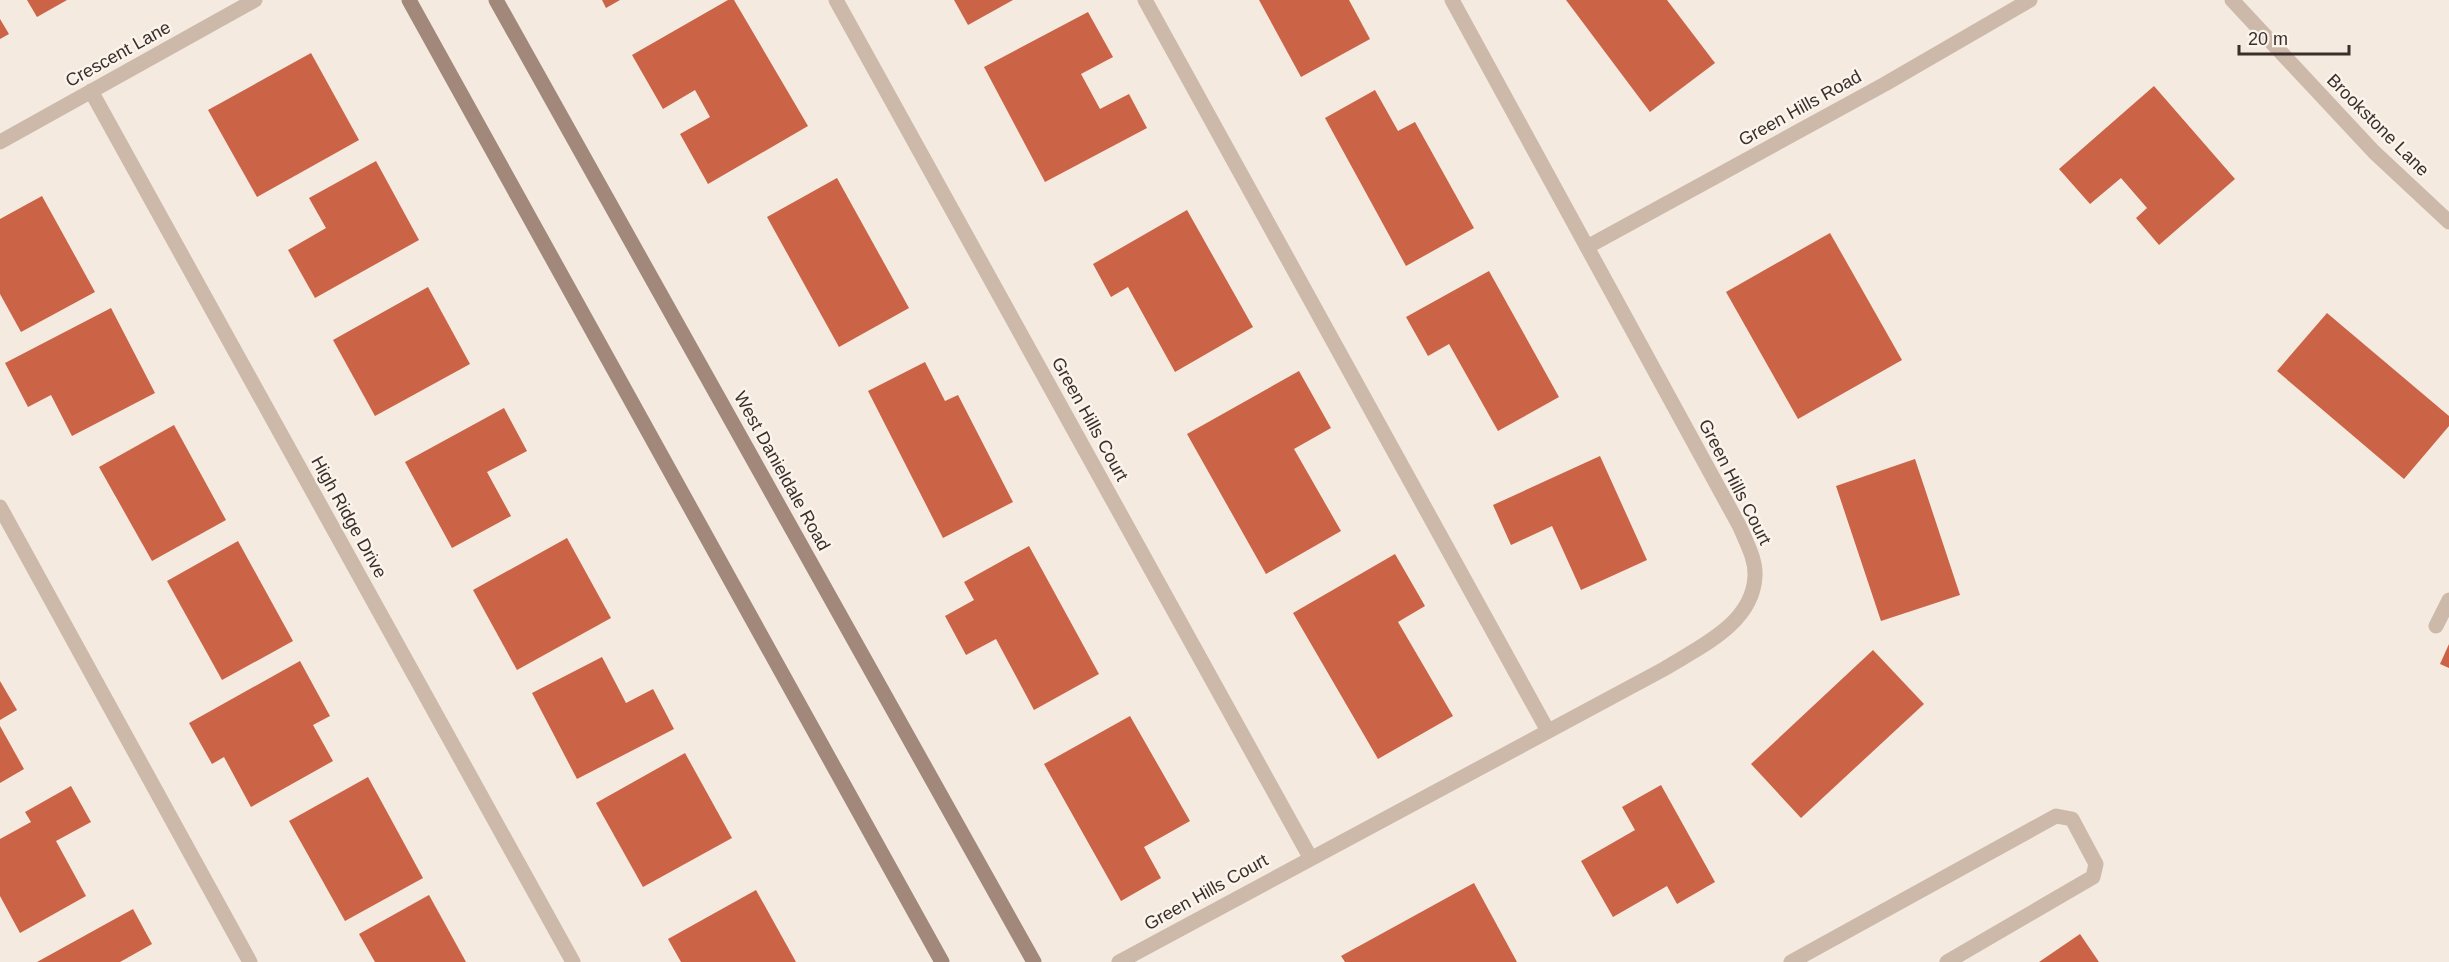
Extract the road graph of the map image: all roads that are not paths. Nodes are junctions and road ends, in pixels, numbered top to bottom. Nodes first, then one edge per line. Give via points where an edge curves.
1 (255, 0) edge
2 (409, 0) edge
3 (496, 0) edge
4 (836, 0) edge
5 (1145, 0) edge
6 (1452, 0) edge
7 (2030, 0) edge
8 (2232, 0) edge
9 (91, 91) junction
10 (0, 142) edge
11 (2449, 222) edge
12 (1587, 247) junction
13 (0, 507) edge
14 (2449, 600) edge
15 (2436, 626) dead end
16 (1548, 731) junction
17 (1310, 857) junction
18 (250, 962) edge
19 (573, 962) edge
20 (942, 962) edge
21 (1034, 962) edge
22 (1119, 962) edge
23 (1791, 962) edge
24 (1947, 962) edge

1 - 9 street, Crescent Lane
2 - 20 main road
3 - 21 main road, West Danieldale Road
4 - 17 street, Green Hills Court
5 - 16 street
6 - 12 street, Green Hills Court
7 - 12 street, Green Hills Road via 1886,84
8 - 11 street, Brookstone Lane via 2374,152
9 - 10 street, Crescent Lane
9 - 19 street, High Ridge Drive
12 - 16 street, Green Hills Court via 1740,527 1755,576 1749,600 1729,628 1664,669
13 - 18 street
14 - 15 street
16 - 17 street, Green Hills Court
17 - 22 street, Green Hills Court
23 - 24 street via 2056,816 2072,819 2096,864 2093,877

